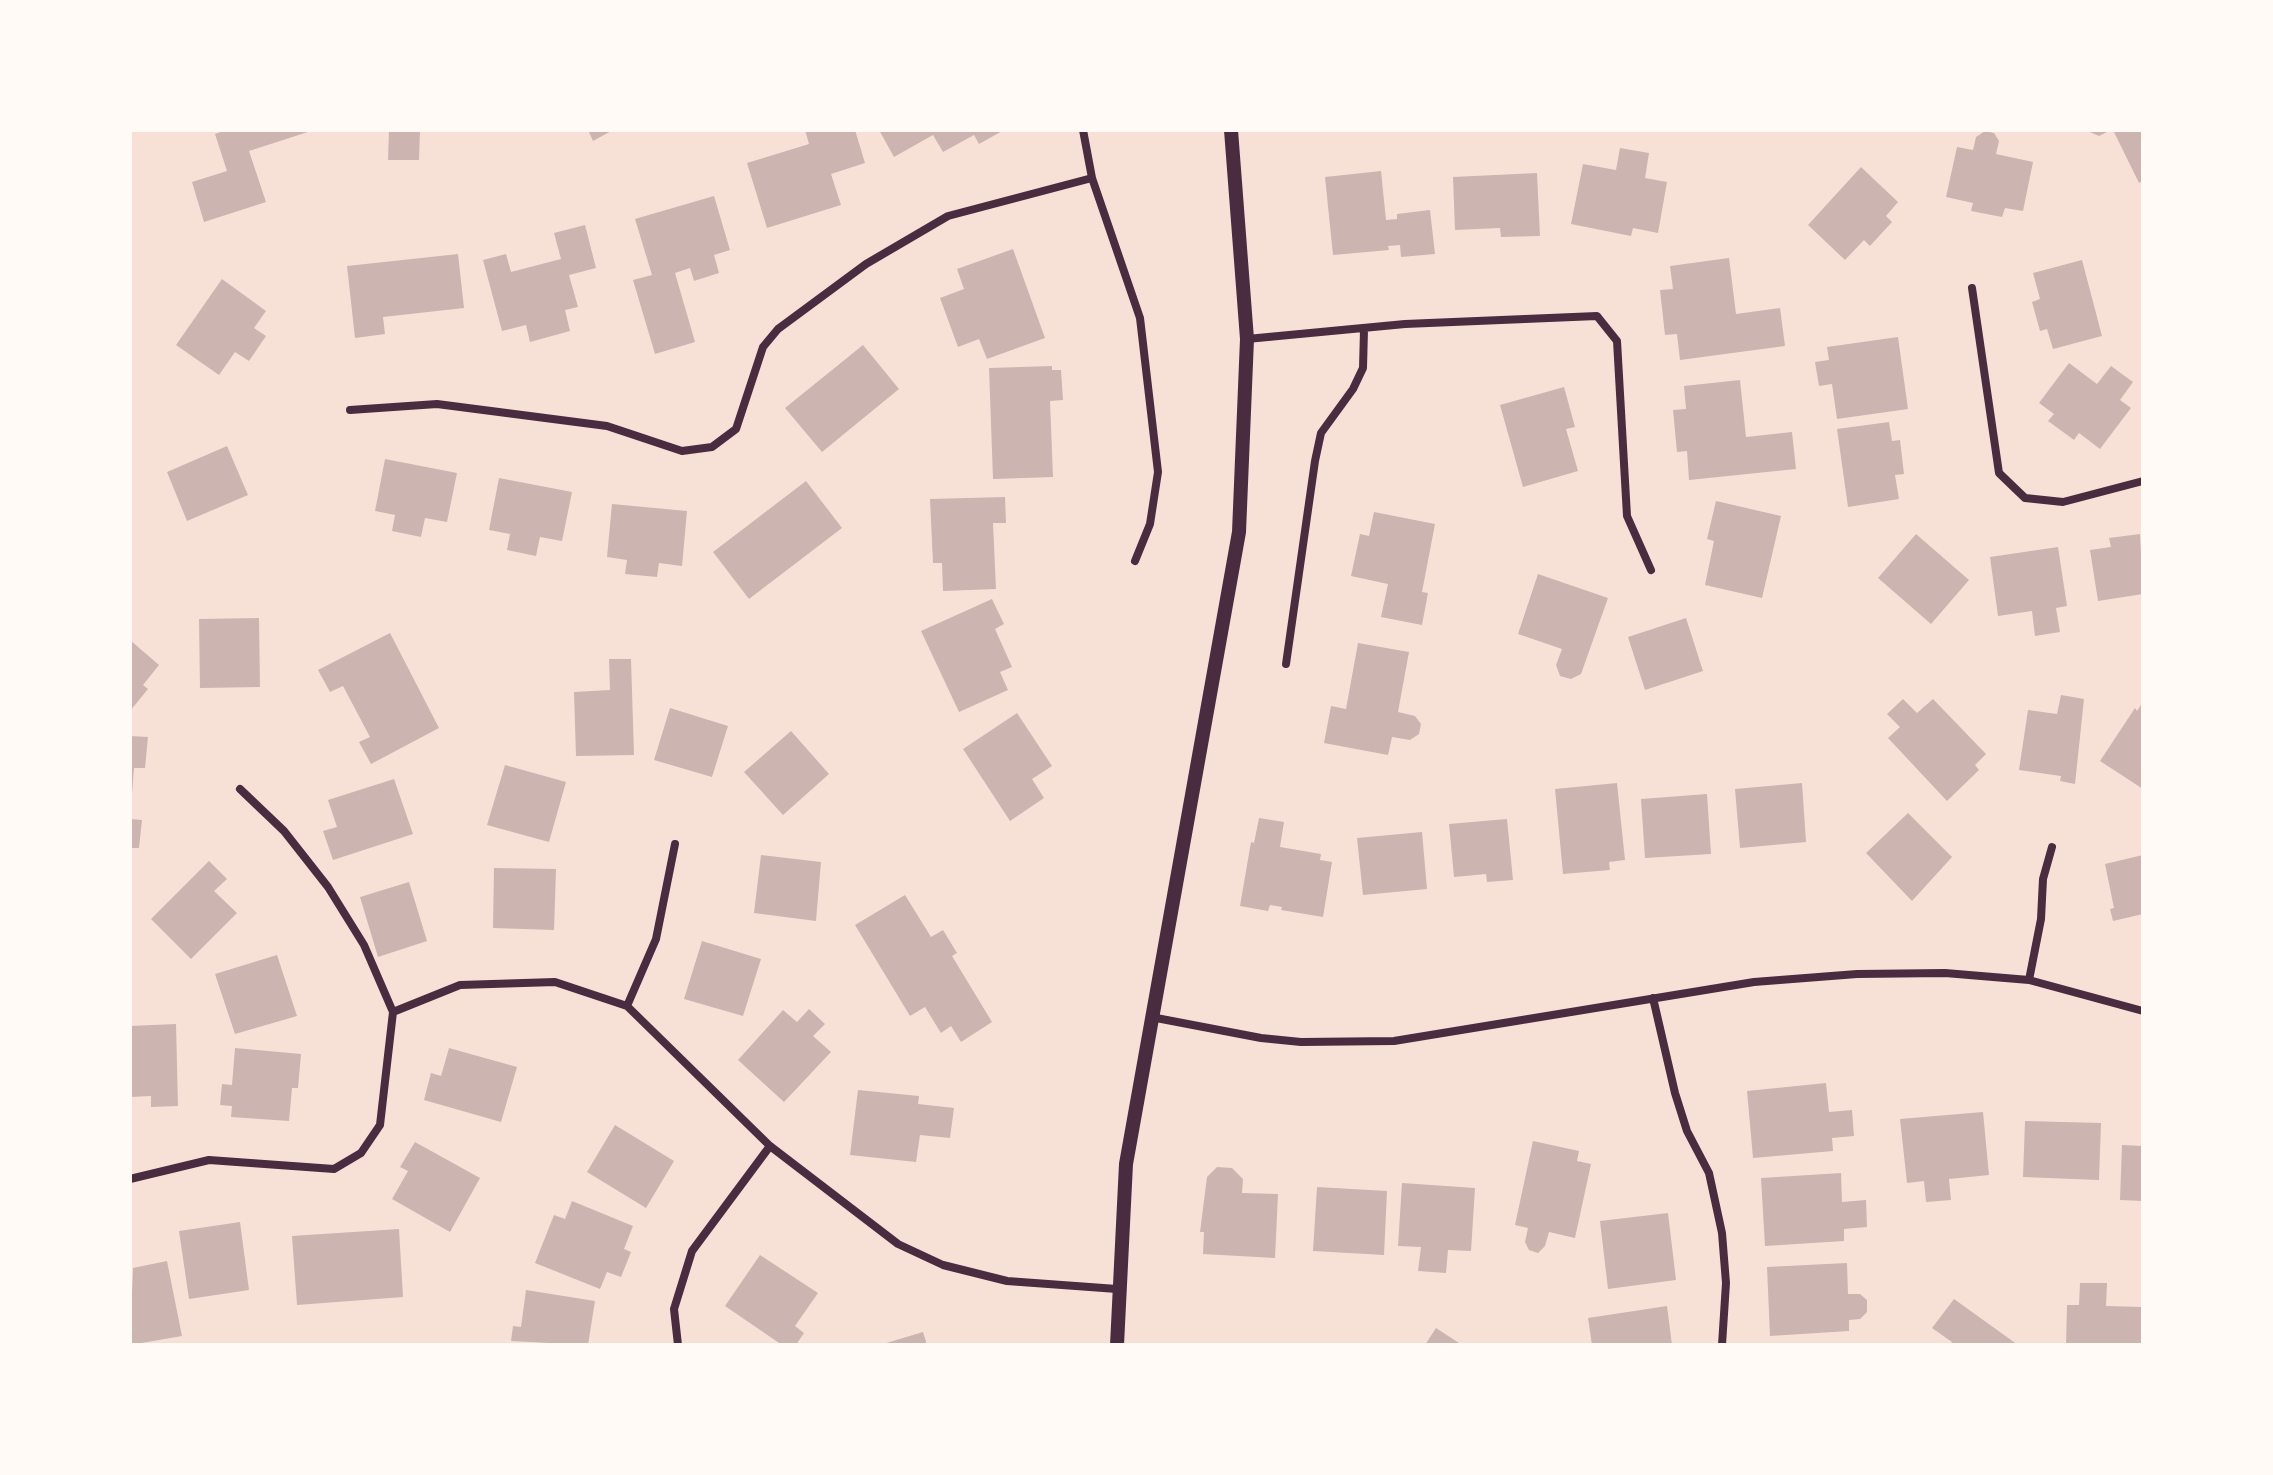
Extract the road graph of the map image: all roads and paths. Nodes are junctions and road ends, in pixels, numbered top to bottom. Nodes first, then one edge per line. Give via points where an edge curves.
1 (1083, 130) edge
2 (1231, 130) edge
3 (1092, 178) junction
4 (1972, 288) dead end
5 (1364, 330) junction
6 (1247, 339) junction
7 (350, 410) dead end
8 (2143, 481) edge
9 (1135, 561) dead end
10 (1651, 570) dead end
11 (1286, 664) dead end
12 (240, 789) dead end
13 (675, 844) dead end
14 (2052, 847) dead end
15 (2029, 980) junction
16 (1653, 998) junction
17 (627, 1006) junction
18 (2143, 1011) edge
19 (393, 1012) junction
20 (1150, 1017) junction
21 (770, 1146) junction
22 (130, 1179) edge
23 (1117, 1289) junction
24 (678, 1345) edge
25 (1117, 1345) edge
26 (1722, 1345) edge

1 - 3 street
2 - 6 street
3 - 7 street via 948,216 866,264 778,329 763,347 736,429 712,447 682,451 607,426 437,404
3 - 9 street via 1140,318 1158,472 1150,524
4 - 8 street via 1999,473 2025,498 2063,502
5 - 6 street
5 - 10 street via 1597,316 1617,341 1627,516
5 - 11 street via 1363,368 1321,433
6 - 20 street via 1239,532
12 - 19 street via 284,831 328,887 364,945
13 - 17 street via 656,939
14 - 15 street
15 - 16 street via 1945,973 1857,974 1754,982
15 - 18 street
16 - 20 street via 1394,1041 1261,1038
16 - 26 street via 1675,1093 1709,1173 1722,1233
17 - 19 street via 555,982 460,985
17 - 21 street
19 - 22 street via 380,1125 361,1153 334,1169 209,1160
20 - 23 street via 1126,1164
21 - 23 street via 898,1244 943,1265 1007,1281
21 - 24 street via 692,1251 674,1309
23 - 25 street

